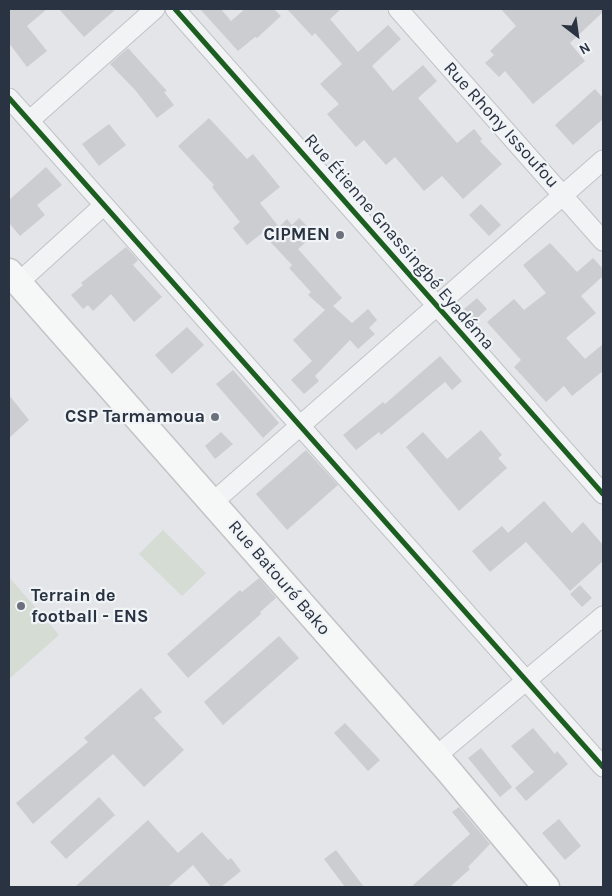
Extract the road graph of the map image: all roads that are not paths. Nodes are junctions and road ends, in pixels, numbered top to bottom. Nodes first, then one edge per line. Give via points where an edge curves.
1 (155, 9) edge
2 (174, 9) edge
3 (398, 9) edge
4 (9, 98) edge
5 (29, 121) junction
6 (603, 160) edge
7 (563, 195) junction
8 (104, 205) junction
9 (603, 241) edge
10 (14, 277) edge
11 (436, 306) junction
12 (300, 427) junction
13 (603, 494) edge
14 (212, 503) junction
15 (603, 616) edge
16 (525, 680) junction
17 (435, 757) junction
18 (603, 767) edge
19 (546, 887) edge

1 - 5 street
2 - 11 street, Rue Étienne Gnassingbé Eyadéma
3 - 7 street, Rue Rhony Issoufou
4 - 5 street
5 - 8 street
6 - 7 street
7 - 9 street, Rue Rhony Issoufou
7 - 11 street
8 - 10 street
8 - 12 street
10 - 14 main road, Rue Batouré Bako
11 - 12 street
11 - 13 street, Rue Étienne Gnassingbé Eyadéma
12 - 14 street
12 - 16 street
14 - 17 main road, Rue Batouré Bako
15 - 16 street
16 - 17 street
16 - 18 street
17 - 19 main road, Rue Batouré Bako

